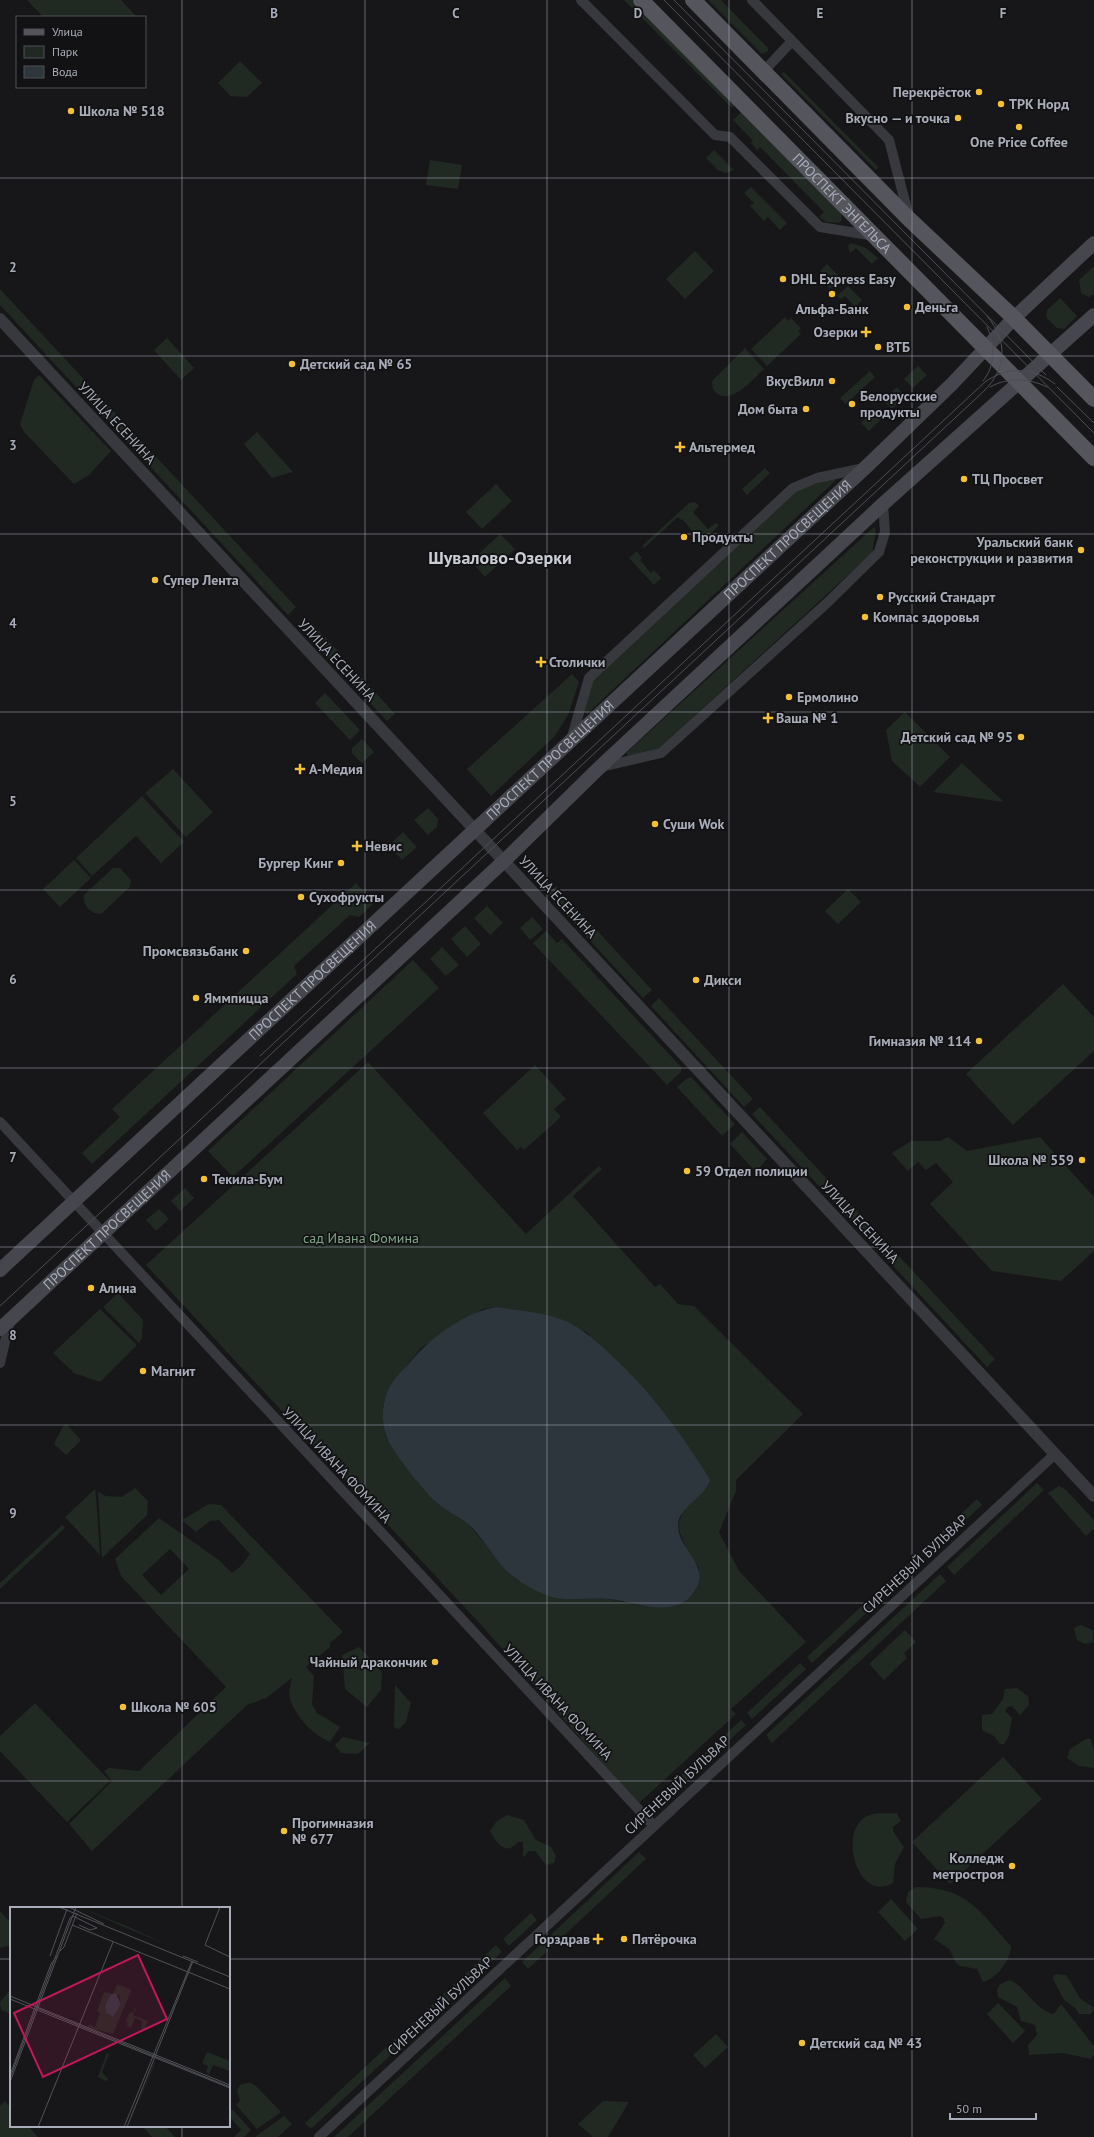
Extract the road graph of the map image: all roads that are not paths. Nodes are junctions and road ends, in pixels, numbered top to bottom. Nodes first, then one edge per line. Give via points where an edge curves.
1 (581, 0) edge
2 (641, 0) edge
3 (693, 0) edge
4 (752, 0) edge
5 (792, 42) junction
6 (763, 72) junction
7 (909, 219) junction
8 (875, 236) junction
9 (1094, 243) edge
10 (1094, 315) edge
11 (1014, 318) junction
12 (0, 319) edge
13 (987, 349) junction
14 (1051, 356) junction
15 (1020, 383) junction
16 (1094, 399) edge
17 (1094, 458) edge
18 (866, 467) junction
19 (883, 504) junction
20 (570, 741) junction
21 (600, 767) junction
22 (474, 829) junction
23 (504, 861) junction
24 (0, 1122) edge
25 (74, 1202) junction
26 (103, 1233) junction
27 (0, 1270) edge
28 (5, 1324) edge
29 (0, 1363) edge
30 (1055, 1454) junction
31 (1094, 1496) edge
32 (654, 1826) junction
33 (319, 2137) edge

1 - 8 street via 715,135 730,137 820,227
2 - 8 main road, ПРОСПЕКТ ЭНГЕЛЬСА
3 - 6 main road
4 - 5 street
5 - 6 street
5 - 7 street via 889,140
6 - 7 main road
7 - 11 main road
8 - 13 main road, ПРОСПЕКТ ЭНГЕЛЬСА
9 - 11 main road, ПРОСПЕКТ ПРОСВЕЩЕНИЯ
10 - 14 main road, ПРОСПЕКТ ПРОСВЕЩЕНИЯ
11 - 13 main road, ПРОСПЕКТ ПРОСВЕЩЕНИЯ
11 - 14 main road
12 - 22 street, УЛИЦА ЕСЕНИНА
13 - 15 main road, ПРОСПЕКТ ЭНГЕЛЬСА
13 - 18 main road, ПРОСПЕКТ ПРОСВЕЩЕНИЯ
14 - 15 main road, ПРОСПЕКТ ПРОСВЕЩЕНИЯ
14 - 16 main road
15 - 17 main road, ПРОСПЕКТ ЭНГЕЛЬСА
15 - 19 main road, ПРОСПЕКТ ПРОСВЕЩЕНИЯ
18 - 20 main road, ПРОСПЕКТ ПРОСВЕЩЕНИЯ
18 - 20 street via 817,478 793,488 589,678
19 - 21 main road, ПРОСПЕКТ ПРОСВЕЩЕНИЯ
19 - 21 street via 885,532 879,552 827,603 661,753
20 - 22 main road, ПРОСПЕКТ ПРОСВЕЩЕНИЯ
21 - 23 main road, ПРОСПЕКТ ПРОСВЕЩЕНИЯ
22 - 23 street, УЛИЦА ЕСЕНИНА
22 - 25 main road, ПРОСПЕКТ ПРОСВЕЩЕНИЯ
23 - 26 main road, ПРОСПЕКТ ПРОСВЕЩЕНИЯ
23 - 30 street, УЛИЦА ЕСЕНИНА
24 - 25 street, УЛИЦА ИВАНА ФОМИНА
25 - 26 street, УЛИЦА ИВАНА ФОМИНА
25 - 27 main road, ПРОСПЕКТ ПРОСВЕЩЕНИЯ
26 - 28 main road, ПРОСПЕКТ ПРОСВЕЩЕНИЯ
26 - 32 street, УЛИЦА ИВАНА ФОМИНА
28 - 29 street
30 - 31 street, УЛИЦА ЕСЕНИНА
30 - 32 street, СИРЕНЕВЫЙ БУЛЬВАР
32 - 33 street, СИРЕНЕВЫЙ БУЛЬВАР

